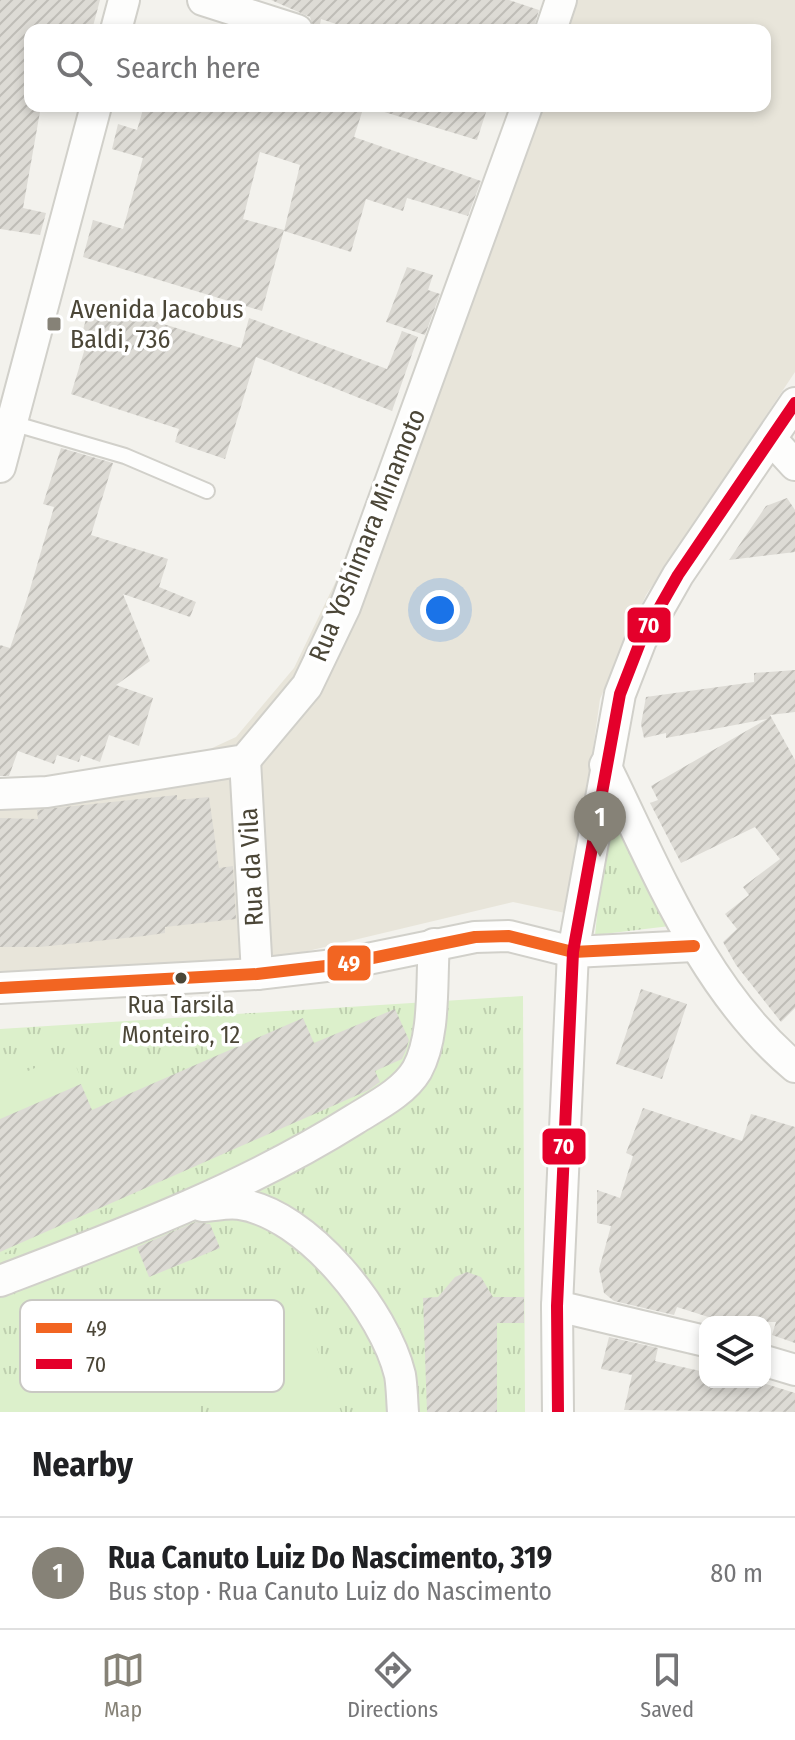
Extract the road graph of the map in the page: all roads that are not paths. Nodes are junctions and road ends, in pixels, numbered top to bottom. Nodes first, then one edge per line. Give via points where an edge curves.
1 (124, 0) edge
2 (203, 0) edge
3 (561, 0) edge
4 (118, 24) edge
5 (278, 24) edge
6 (553, 24) edge
7 (94, 112) edge
8 (525, 112) edge
9 (795, 403) edge
10 (12, 423) junction
11 (771, 439) junction
12 (795, 465) edge
13 (0, 467) edge
14 (207, 491) dead end
15 (245, 760) junction
16 (605, 765) junction
17 (0, 794) edge
18 (434, 944) junction
19 (694, 946) junction
20 (573, 952) junction
21 (257, 974) junction
22 (0, 988) edge
23 (795, 1067) edge
24 (192, 1207) junction
25 (0, 1281) edge
26 (557, 1306) junction
27 (699, 1340) edge
28 (771, 1363) edge
29 (795, 1370) edge
30 (403, 1412) edge
31 (558, 1412) edge

1 - 4 street
2 - 5 street
3 - 6 street
7 - 10 street
8 - 15 street, Rua Yoshimara Minamoto via 345,607 307,686
9 - 11 street
10 - 13 street
10 - 14 lane via 125,456
11 - 12 street
11 - 16 street via 678,575 641,640 620,694
15 - 17 street via 47,792
15 - 21 street, Rua da Vila
16 - 19 street
16 - 20 street
18 - 20 street via 509,936
18 - 21 street via 343,964
18 - 24 street via 426,1046 416,1072 394,1095 305,1151
19 - 20 street
19 - 23 street via 770,1046
20 - 26 street
21 - 22 street
24 - 25 street
24 - 30 street via 239,1204 271,1216 296,1231 353,1283 400,1375
26 - 27 street
26 - 31 street
28 - 29 street

